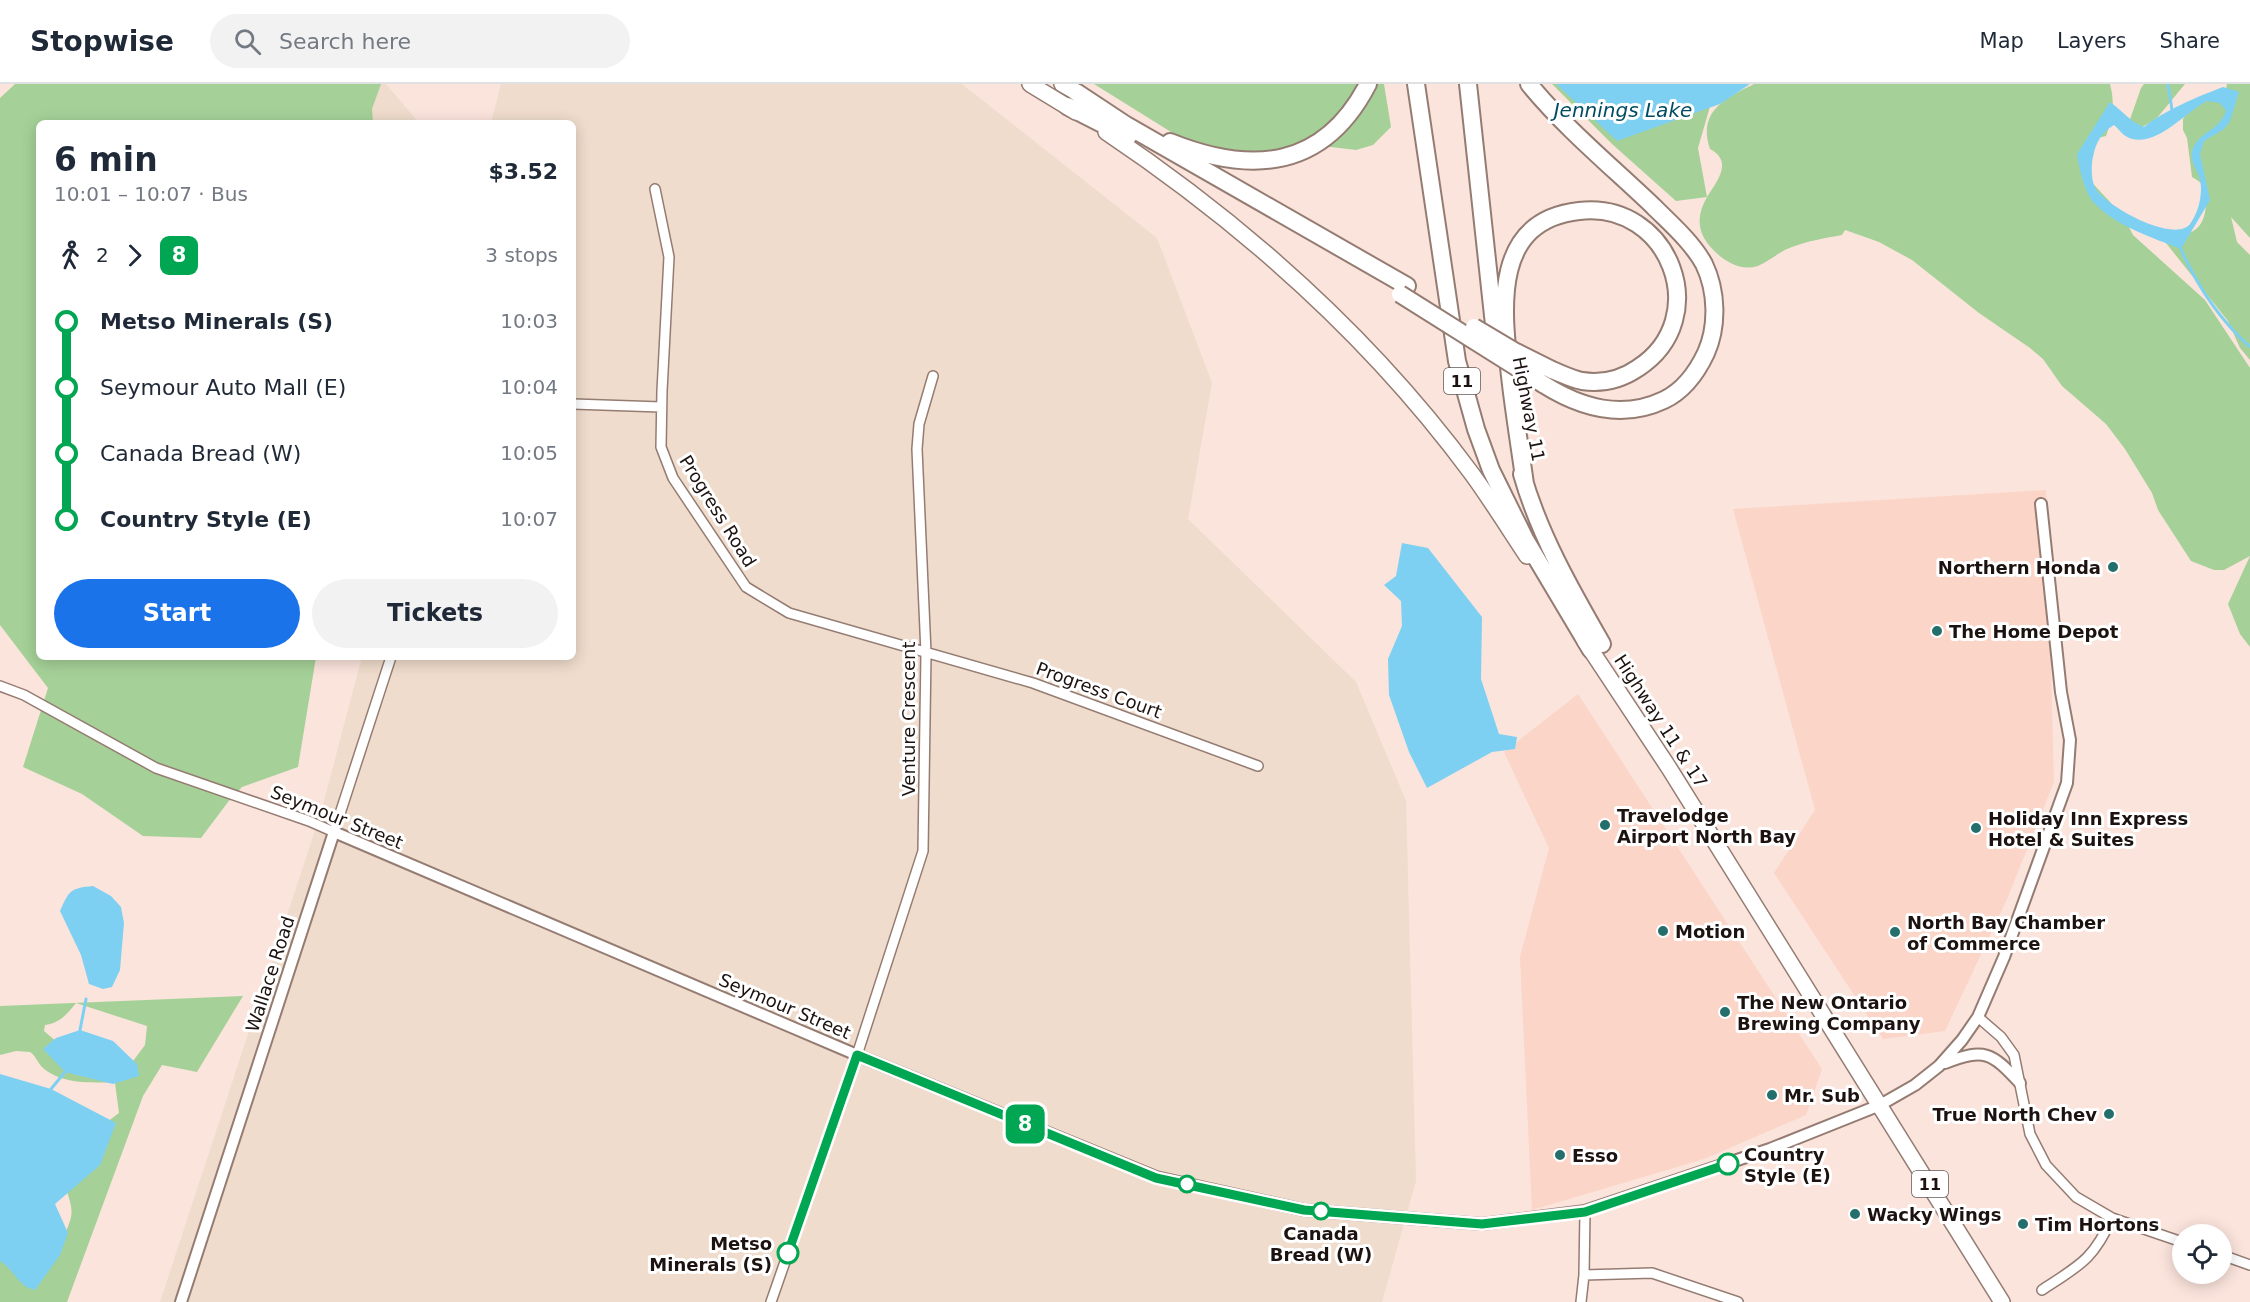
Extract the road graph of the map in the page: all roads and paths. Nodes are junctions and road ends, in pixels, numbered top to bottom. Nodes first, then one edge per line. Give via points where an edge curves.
1 (1030, 84) edge
2 (1368, 84) edge
3 (1416, 84) edge
4 (1468, 84) edge
5 (1529, 84) edge
6 (1069, 94) edge
7 (656, 189) dead end
8 (933, 376) dead end
9 (1548, 377) junction
10 (576, 404) edge
11 (662, 407) junction
12 (1525, 484) junction
13 (2040, 504) dead end
14 (1597, 647) junction
15 (926, 653) junction
16 (390, 660) edge
17 (0, 686) edge
18 (1258, 766) dead end
19 (334, 832) junction
20 (1978, 1017) junction
21 (857, 1055) junction
22 (1939, 1066) junction
23 (2020, 1083) junction
24 (1880, 1105) junction
25 (1585, 1212) junction
26 (2112, 1218) junction
27 (2172, 1239) edge
28 (2232, 1259) edge
29 (2250, 1265) edge
30 (1584, 1275) junction
31 (2042, 1290) dead end
32 (181, 1302) edge
33 (771, 1302) edge
34 (1581, 1302) edge
35 (1738, 1302) edge
36 (2002, 1302) edge

1 - 6 highway, Highway 11 & 17
2 - 6 highway via 1353,110 1324,137 1293,154 1258,162 1231,160 1183,147
3 - 14 highway, 11 via 1454,340 1476,429 1525,539
4 - 12 highway, Highway 11 / 11 via 1499,371
5 - 9 highway via 1687,241 1705,266 1714,306 1712,334 1699,366 1679,390 1656,404 1632,410 1605,410 1570,399
6 - 9 highway, bridge via 1125,136 1404,290
6 - 14 highway, Highway 11 & 17 via 1241,231 1355,335 1471,473
7 - 11 street, Progress Road via 669,257
8 - 15 street, Venture Crescent via 919,424 917,449
9 - 12 highway via 1583,381 1623,377 1647,362 1665,340 1677,306 1676,280 1657,242 1636,223 1596,211 1568,213 1535,228 1512,260 1505,286 1504,329
10 - 11 street
11 - 15 street, Progress Road via 661,447 673,478 746,587 789,613
12 - 14 highway, Highway 11 / 11
13 - 20 street, Seymour Street via 2070,740 2067,783
14 - 24 highway, Highway 11 & 17 / 11
15 - 18 street, Progress Court via 1034,683
15 - 21 street, Venture Crescent via 923,851
16 - 19 street, Wallace Road
17 - 19 street, Seymour Street via 24,695 156,768
19 - 21 street, Seymour Street
19 - 32 street, Wallace Road
20 - 22 street, Seymour Street
20 - 23 street via 2014,1055
21 - 25 street, Seymour Street via 1156,1178 1292,1207 1482,1224
21 - 33 street, Venture Crescent
22 - 23 street via 1964,1056 1984,1054 2001,1062
22 - 24 street, Seymour Street
23 - 26 street via 2030,1134 2046,1165 2076,1197
24 - 25 street, Seymour Street via 1770,1149
24 - 36 highway, Highway 11 & 17 / 11
25 - 30 street
26 - 27 street
26 - 31 street via 2088,1259
28 - 29 street
30 - 34 street
30 - 35 street via 1652,1273

